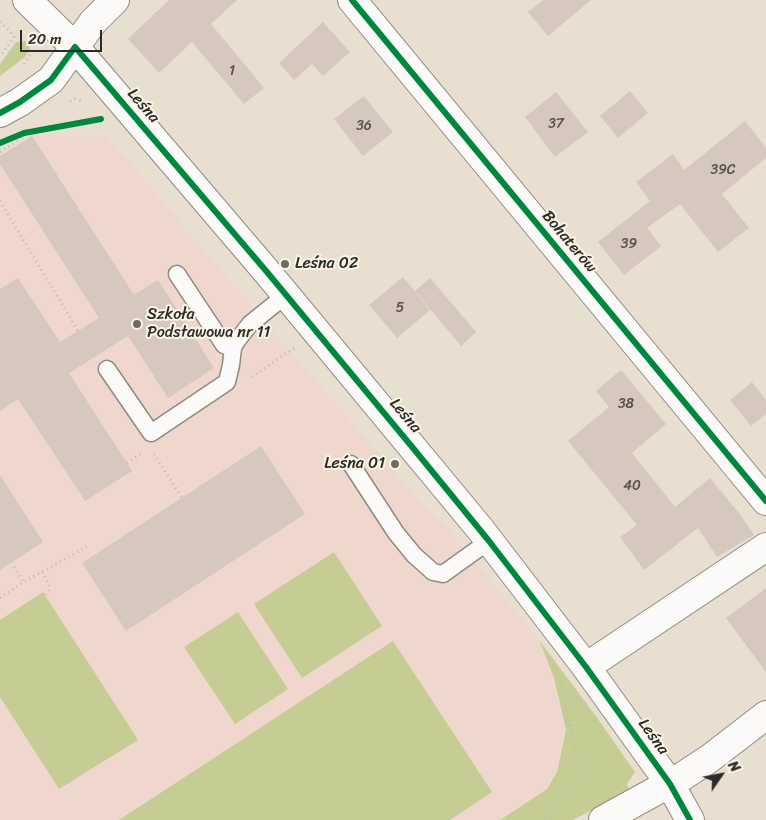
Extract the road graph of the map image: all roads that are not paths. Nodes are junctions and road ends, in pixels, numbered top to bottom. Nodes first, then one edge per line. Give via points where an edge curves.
1 (27, 0) edge
2 (115, 0) edge
3 (352, 0) edge
4 (75, 47) junction
5 (0, 113) edge
6 (177, 274) dead end
7 (286, 296) junction
8 (233, 348) junction
9 (107, 369) dead end
10 (351, 464) dead end
11 (766, 501) edge
12 (489, 541) junction
13 (766, 547) edge
14 (586, 667) junction
15 (766, 715) edge
16 (670, 784) junction
17 (603, 820) edge
18 (690, 820) edge

1 - 4 street, Leśna
2 - 4 street
3 - 11 street, Bohaterów
4 - 5 street via 51,80
4 - 7 street, Leśna
6 - 8 lane via 224,345
7 - 8 lane via 250,324
7 - 12 street, Leśna
8 - 9 lane via 227,382 150,433
10 - 12 lane via 396,533 433,572 444,574
12 - 14 street, Leśna
13 - 14 street
14 - 16 street, Leśna
15 - 16 street
16 - 17 street
16 - 18 street, Leśna

